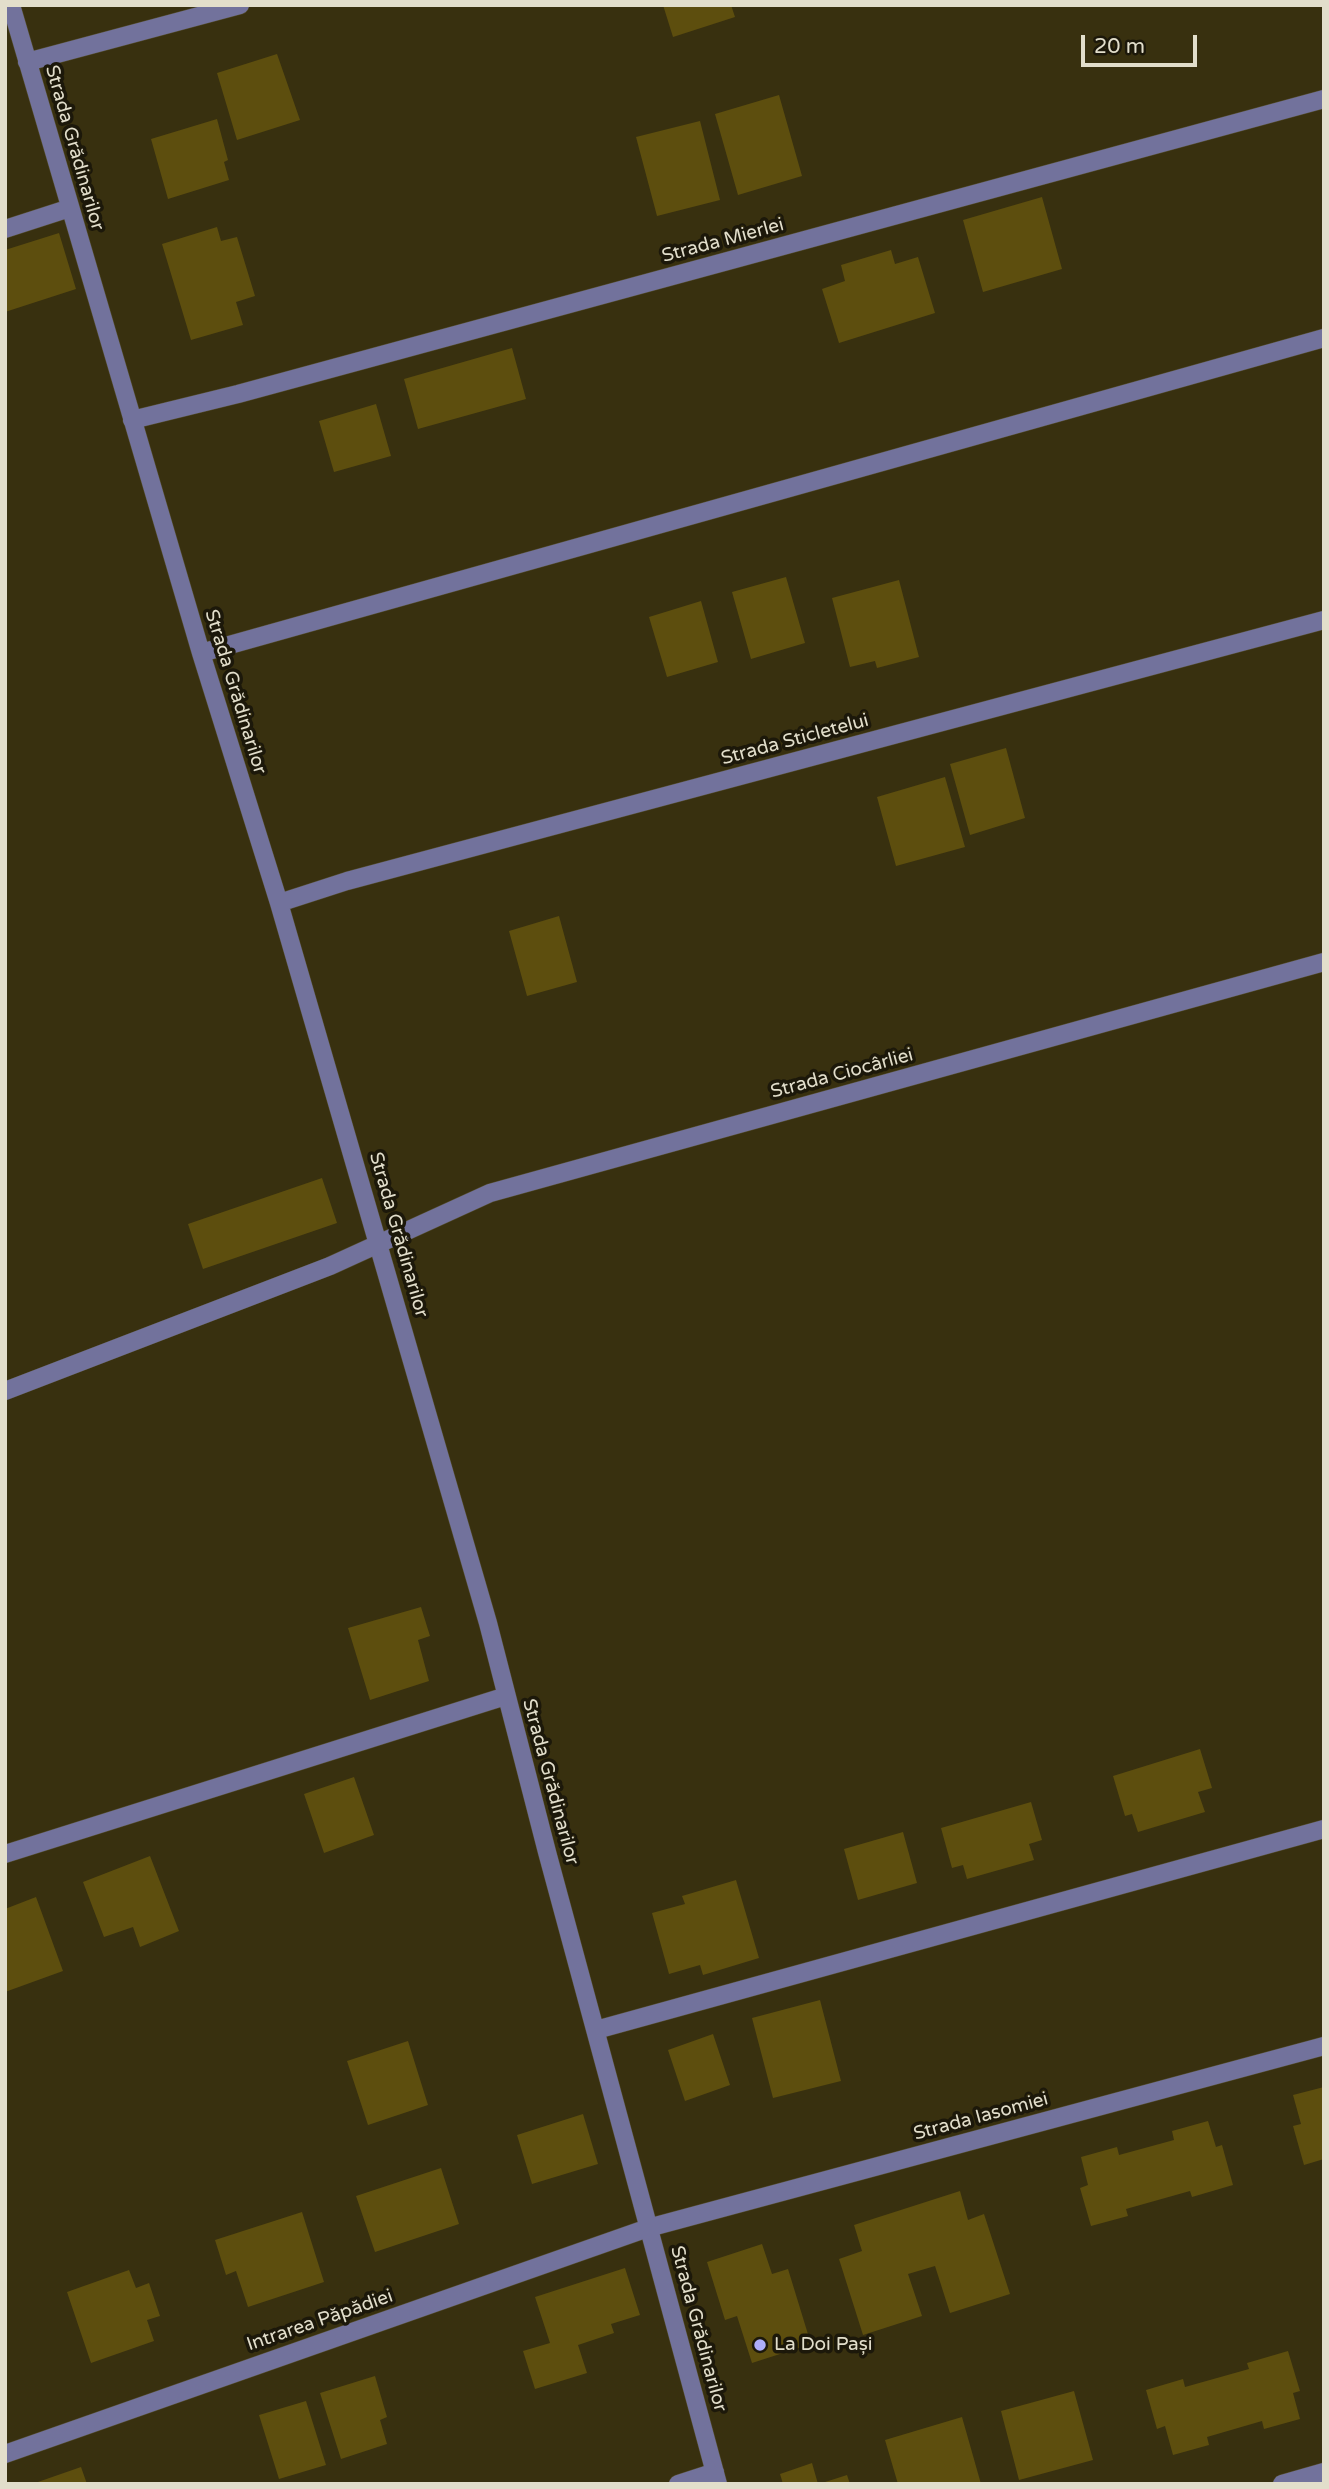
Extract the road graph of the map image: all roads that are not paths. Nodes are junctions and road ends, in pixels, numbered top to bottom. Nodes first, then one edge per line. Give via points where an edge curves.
1 (11, 5) edge
2 (240, 5) edge
3 (27, 62) junction
4 (1324, 99) edge
5 (70, 208) junction
6 (5, 229) edge
7 (1324, 338) edge
8 (132, 420) junction
9 (1324, 620) edge
10 (201, 653) junction
11 (279, 903) junction
12 (1324, 962) edge
13 (378, 1243) junction
14 (5, 1391) edge
15 (506, 1696) junction
16 (1324, 1829) edge
17 (5, 1854) edge
18 (596, 2030) junction
19 (1324, 2046) edge
20 (648, 2228) junction
21 (5, 2454) edge
22 (1324, 2472) edge
23 (716, 2478) edge
24 (678, 2484) edge
25 (1282, 2484) edge

1 - 3 street, Strada Grădinarilor
2 - 3 street
3 - 5 street, Strada Grădinarilor
4 - 8 street, Strada Mierlei
5 - 6 street
5 - 8 street, Strada Grădinarilor
7 - 10 street
8 - 10 street, Strada Grădinarilor
9 - 11 street, Strada Sticletelui via 346,881
10 - 11 street, Strada Grădinarilor
11 - 13 street, Strada Grădinarilor
12 - 13 street, Strada Ciocârliei via 490,1193
13 - 14 street, Strada Ciocârliei via 330,1266
13 - 15 street, Strada Grădinarilor
15 - 17 street
15 - 18 street, Strada Grădinarilor
16 - 18 street
18 - 20 street, Strada Grădinarilor
19 - 20 street, Strada Iasomiei
20 - 21 street, Intrarea Păpădiei
20 - 23 street, Strada Grădinarilor
22 - 25 street
23 - 24 street

